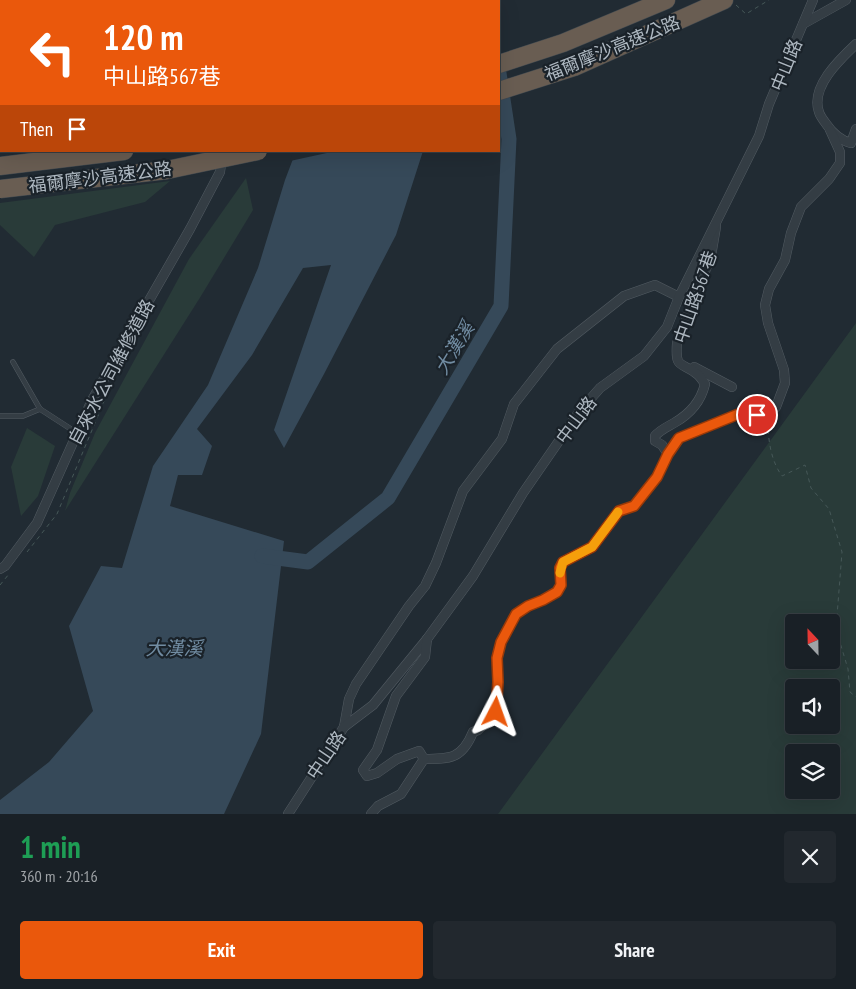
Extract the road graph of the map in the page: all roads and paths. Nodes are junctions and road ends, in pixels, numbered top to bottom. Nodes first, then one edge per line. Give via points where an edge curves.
1 (666, 0) edge
2 (769, 0) edge
3 (813, 0) edge
4 (846, 0) edge
5 (729, 2) edge
6 (802, 24) junction
7 (856, 44) edge
8 (500, 64) edge
9 (500, 91) edge
10 (830, 130) junction
11 (856, 130) edge
12 (116, 152) edge
13 (223, 152) edge
14 (253, 152) edge
15 (0, 166) edge
16 (0, 189) edge
17 (718, 217) junction
18 (679, 297) junction
19 (676, 358) junction
20 (13, 362) dead end
21 (111, 384) dead end
22 (732, 387) dead end
23 (40, 409) junction
24 (768, 414) junction
25 (0, 416) edge
26 (77, 433) junction
27 (668, 454) junction
28 (23, 557) dead end
29 (0, 568) edge
30 (11, 571) dead end
31 (0, 586) edge
32 (427, 639) junction
33 (856, 697) edge
34 (344, 727) junction
35 (424, 759) junction
36 (288, 814) edge
37 (371, 814) edge

1 - 8 highway, 福爾摩沙高速公路 via 563,43
2 - 5 path via 746,14
3 - 6 street, 中山路
4 - 6 street
5 - 9 highway, 福爾摩沙高速公路 via 574,67
6 - 17 street, 中山路 via 759,136
7 - 10 street via 823,81 817,98 819,112
10 - 11 street via 851,143
10 - 24 street via 840,152 840,163 801,207 765,305 785,383 776,407
12 - 15 highway, 福爾摩沙高速公路
13 - 26 street, 自來水公司維修道路 via 220,172 92,400
14 - 16 highway, 福爾摩沙高速公路, bridge via 166,170
17 - 18 street, 中山路
17 - 19 street, 中山路567巷 via 711,256 677,343
18 - 32 street, 中山路 via 666,327 644,356 600,388 579,412 523,493 473,576
18 - 34 street via 655,285 624,296 557,349 514,404 502,439 463,491 425,586 356,684 349,699
19 - 22 street
19 - 27 street, 中山路567巷 via 681,366 697,374 705,384 702,397 685,417 654,436
20 - 23 lane
21 - 28 path via 57,514
23 - 25 lane via 22,416
23 - 26 lane
24 - 27 street via 741,413 679,438
24 - 33 path via 774,466 782,476 805,464 811,488 829,509 842,552 836,629 848,669 850,692
26 - 29 street, 自來水公司維修道路 via 37,523 5,566
27 - 35 street via 657,477 634,506 619,511 592,547 563,562 561,585 557,592 516,614 501,642 497,658 496,712 473,732 461,752 453,757
30 - 31 path
32 - 34 street, 中山路 via 373,705
32 - 35 street via 425,657 396,696 377,750 363,770 367,776 376,773 419,750
34 - 36 street, 中山路
35 - 37 street via 401,794 378,806

